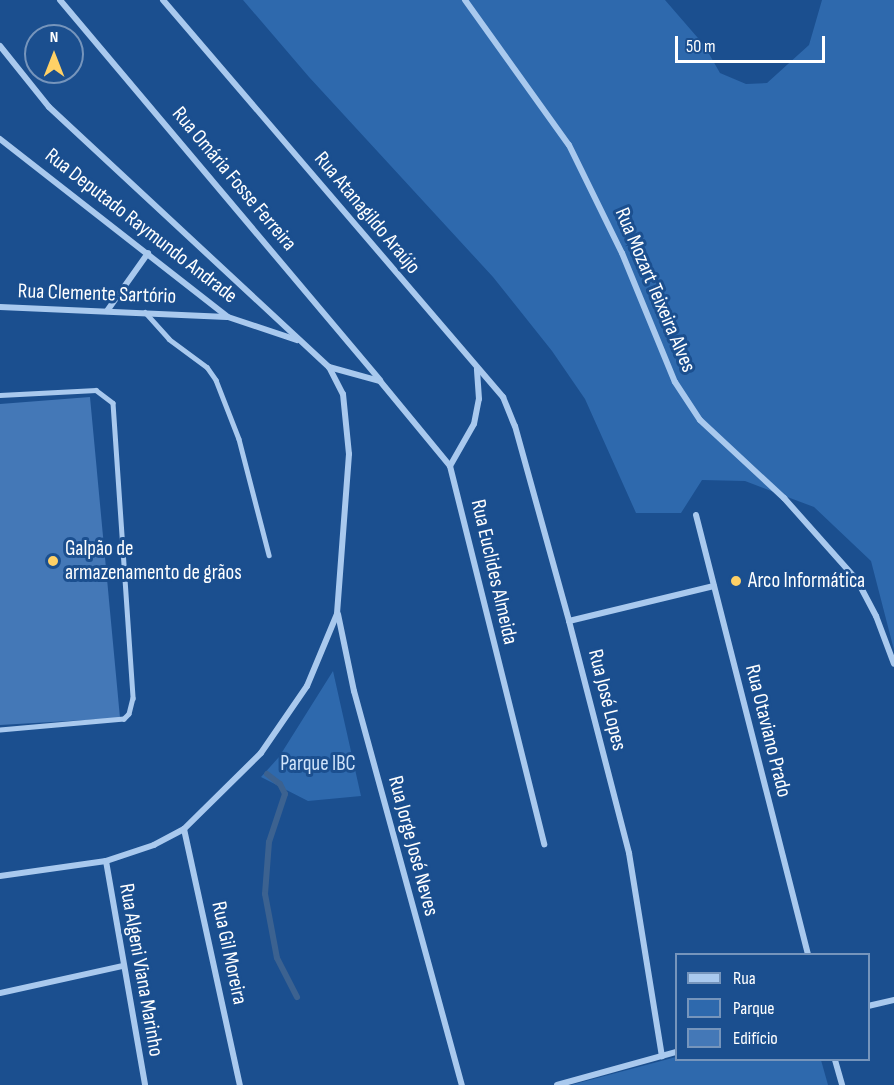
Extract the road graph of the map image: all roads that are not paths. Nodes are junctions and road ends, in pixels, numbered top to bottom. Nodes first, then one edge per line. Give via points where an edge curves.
1 (60, 0) edge
2 (163, 0) edge
3 (465, 0) edge
4 (0, 46) edge
5 (0, 139) edge
6 (148, 254) junction
7 (0, 307) edge
8 (107, 311) junction
9 (145, 312) junction
10 (228, 317) junction
11 (300, 342) junction
12 (329, 367) junction
13 (477, 368) junction
14 (380, 381) junction
15 (0, 395) edge
16 (450, 466) junction
17 (696, 515) dead end
18 (269, 555) dead end
19 (714, 586) junction
20 (338, 614) junction
21 (569, 621) junction
22 (894, 664) edge
23 (0, 730) edge
24 (184, 829) junction
25 (544, 844) dead end
26 (106, 861) junction
27 (0, 876) edge
28 (808, 953) edge
29 (123, 966) junction
30 (0, 993) edge
31 (894, 1000) edge
32 (870, 1006) edge
33 (675, 1052) edge
34 (662, 1056) junction
35 (836, 1061) edge
36 (145, 1085) edge
37 (240, 1085) edge
38 (462, 1085) edge
39 (557, 1085) edge
40 (842, 1085) edge

1 - 14 street, Rua Omária Fosse Ferreira
2 - 13 street, Rua Atanagildo Araújo
3 - 22 street, Rua Mozart Teixeira Alves via 537,96 574,154 622,253 675,382 700,420 784,498 856,580 876,616
4 - 11 street via 49,107
5 - 6 street, Rua Deputado Raymundo Andrade
6 - 8 street
6 - 10 street, Rua Deputado Raymundo Andrade
7 - 8 street, Rua Clemente Sartório
8 - 9 street, Rua Clemente Sartório
9 - 10 street, Rua Clemente Sartório
9 - 18 lane via 169,339 207,367 216,380 239,439
10 - 11 street, Rua Deputado Raymundo Andrade
11 - 12 street
12 - 14 street
12 - 20 street via 343,394 348,426 346,541
13 - 16 street via 479,399 474,424
13 - 21 street, Rua José Lopes via 503,397 515,426
14 - 16 street, Rua Euclides Almeida
15 - 23 lane via 96,390 113,403 133,698 129,714 117,721
16 - 25 street, Rua Euclides Almeida
17 - 19 street, Rua Otaviano Prado
19 - 21 street
19 - 28 street, Rua Otaviano Prado
20 - 24 street via 307,686 261,753
20 - 38 street, Rua Jorge José Neves via 354,691
21 - 34 street, Rua José Lopes via 629,853
24 - 26 street
24 - 37 street, Rua Gil Moreira
26 - 27 street
26 - 29 street, Rua Algeni Viana Marinho
29 - 30 street
29 - 36 street, Rua Algeni Viana Marinho
31 - 32 street
33 - 34 street
34 - 39 street
35 - 40 street

